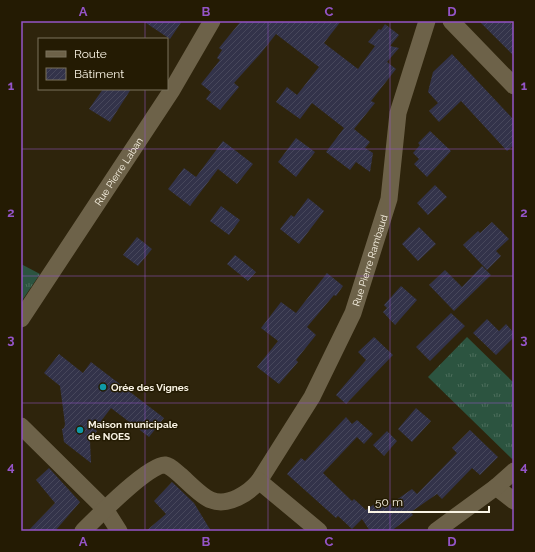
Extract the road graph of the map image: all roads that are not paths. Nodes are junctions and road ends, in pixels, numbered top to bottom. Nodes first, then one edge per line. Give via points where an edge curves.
1 (212, 21) edge
2 (427, 21) edge
3 (451, 21) edge
4 (514, 86) edge
5 (21, 319) edge
6 (21, 426) edge
7 (514, 471) edge
8 (259, 481) junction
9 (496, 487) junction
10 (514, 501) edge
11 (105, 509) junction
12 (83, 531) edge
13 (119, 531) edge
14 (318, 531) edge
15 (436, 531) edge

1 - 5 street, Rue Pierre Laban via 172,90
2 - 8 street, Rue Pierre Rambaud via 398,114 389,199 353,312 312,397
3 - 4 street
6 - 11 street
7 - 9 street
8 - 11 street, Rue Pierre Rambaud via 242,496 222,501 211,500 165,465 157,467
8 - 14 street
9 - 10 street
9 - 15 street
11 - 12 street
11 - 13 street

